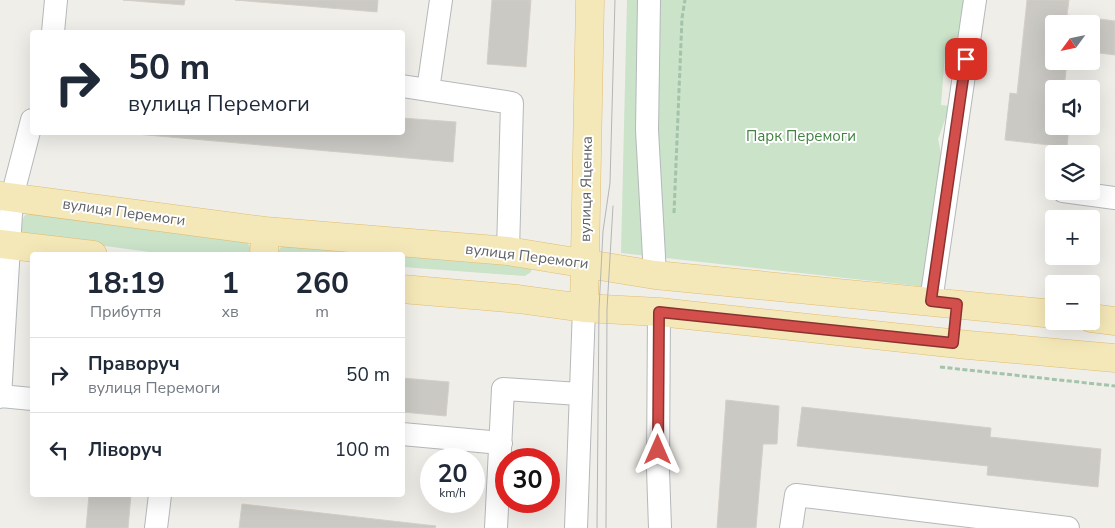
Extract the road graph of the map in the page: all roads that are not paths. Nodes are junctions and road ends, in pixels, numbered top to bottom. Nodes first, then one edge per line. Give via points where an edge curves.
1 (56, 0) edge
2 (441, 0) edge
3 (590, 0) edge
4 (649, 0) edge
5 (975, 0) edge
6 (53, 30) edge
7 (405, 86) edge
8 (428, 90) junction
9 (30, 126) edge
10 (6, 196) edge
11 (1100, 196) edge
12 (1115, 198) edge
13 (265, 243) edge
14 (5, 245) edge
15 (508, 251) junction
16 (67, 252) edge
17 (585, 263) junction
18 (655, 275) junction
19 (405, 288) edge
20 (944, 303) junction
21 (584, 308) junction
22 (659, 312) junction
23 (1045, 313) edge
24 (1100, 319) edge
25 (1115, 321) edge
26 (953, 343) junction
27 (1115, 358) edge
28 (579, 394) junction
29 (0, 397) edge
30 (30, 399) edge
31 (405, 434) edge
32 (501, 443) junction
33 (160, 497) edge
34 (156, 528) edge
35 (496, 528) edge
36 (576, 528) edge
37 (660, 528) edge
38 (791, 528) edge
39 (1068, 528) edge

1 - 6 street
2 - 8 street
3 - 17 main road, вулиця Яценка
4 - 18 street via 646,130
5 - 20 street
7 - 8 street
8 - 15 street via 512,102
9 - 10 street
10 - 13 main road, вулиця Перемоги
10 - 14 street
11 - 12 street
13 - 15 main road, вулиця Перемоги
14 - 16 main road
14 - 29 street
15 - 17 main road, вулиця Перемоги
17 - 18 main road, вулиця Перемоги
17 - 21 main road, вулиця Яценка
18 - 20 main road, вулиця Перемоги
19 - 21 main road
20 - 23 main road, вулиця Перемоги
20 - 26 main road
21 - 22 main road
21 - 28 street, вулиця Яценка
22 - 26 main road
22 - 37 street
24 - 25 main road
26 - 27 main road
28 - 32 street via 503,389
28 - 36 street, вулиця Яценка
29 - 30 street
31 - 32 street
32 - 35 street
33 - 34 street
38 - 39 street via 796,495

